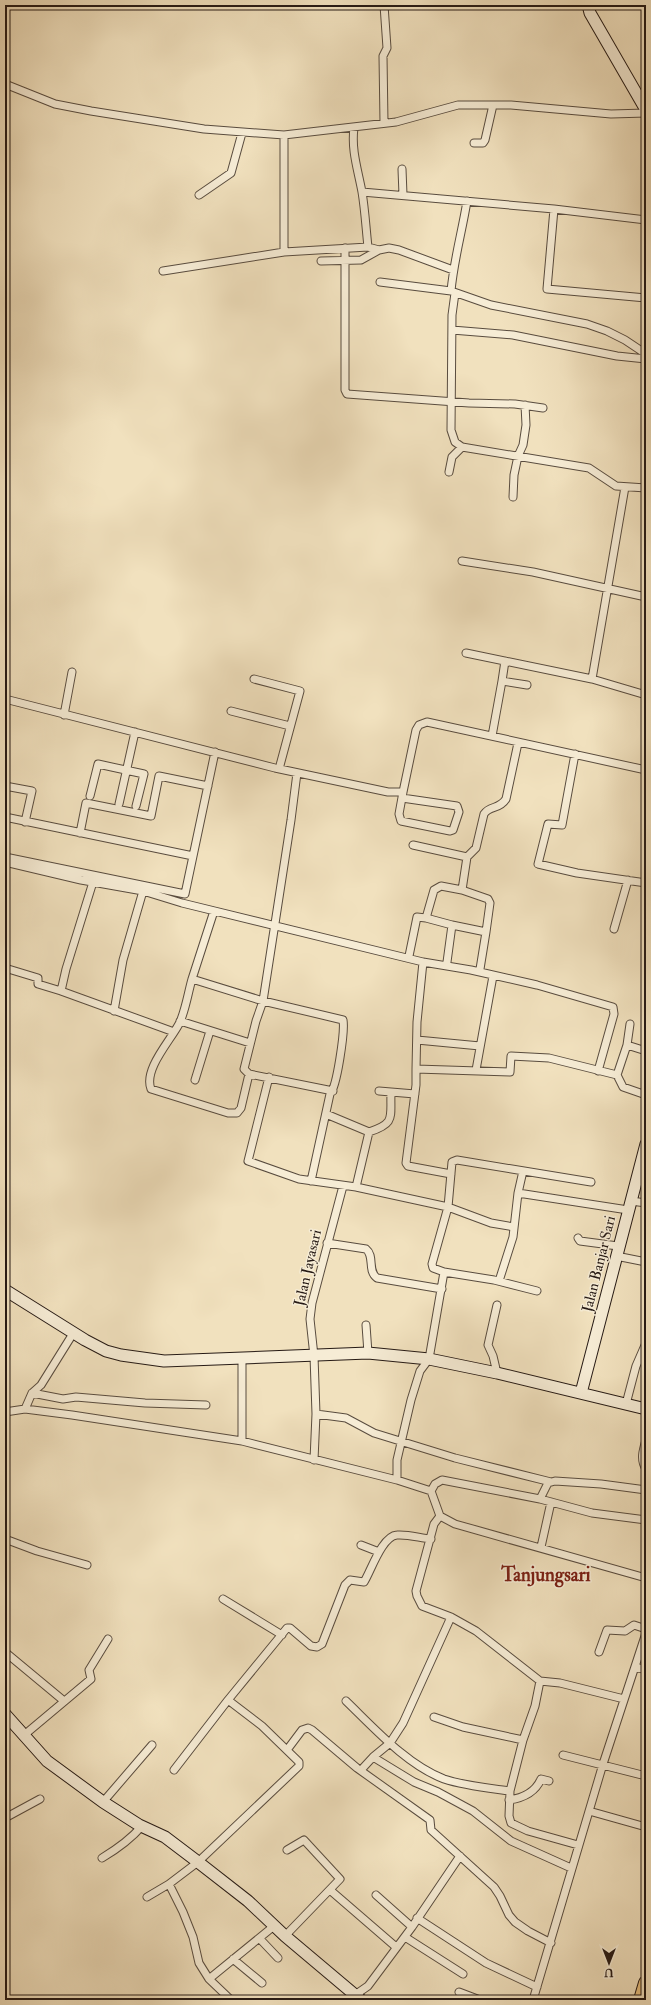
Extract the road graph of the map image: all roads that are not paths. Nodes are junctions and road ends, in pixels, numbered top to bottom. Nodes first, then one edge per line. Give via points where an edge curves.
1 (384, 5) edge
2 (588, 5) edge
3 (5, 84) edge
4 (493, 106) junction
5 (646, 111) edge
6 (384, 123) junction
7 (354, 128) junction
8 (242, 133) junction
9 (284, 135) junction
10 (474, 143) dead end
11 (402, 169) dead end
12 (362, 192) junction
13 (199, 195) dead end
14 (403, 195) junction
15 (467, 201) junction
16 (554, 209) junction
17 (646, 220) edge
18 (345, 248) junction
19 (368, 248) junction
20 (379, 250) junction
21 (284, 252) junction
22 (321, 261) dead end
23 (345, 261) junction
24 (453, 270) junction
25 (163, 271) dead end
26 (380, 282) dead end
27 (453, 292) junction
28 (646, 298) edge
29 (452, 330) junction
30 (646, 354) edge
31 (646, 359) edge
32 (451, 401) junction
33 (525, 405) junction
34 (543, 408) dead end
35 (462, 447) junction
36 (518, 456) junction
37 (449, 472) dead end
38 (625, 487) junction
39 (646, 488) edge
40 (513, 496) dead end
41 (462, 561) dead end
42 (607, 589) junction
43 (646, 597) edge
44 (466, 653) dead end
45 (505, 661) junction
46 (72, 672) dead end
47 (254, 678) dead end
48 (592, 679) junction
49 (502, 681) junction
50 (527, 685) dead end
51 (646, 694) edge
52 (5, 699) edge
53 (231, 710) dead end
54 (64, 714) junction
55 (290, 726) junction
56 (135, 732) junction
57 (492, 736) junction
58 (518, 742) junction
59 (215, 752) junction
60 (575, 754) junction
61 (279, 769) junction
62 (126, 770) junction
63 (646, 770) edge
64 (297, 773) junction
65 (5, 786) edge
66 (208, 786) junction
67 (403, 795) junction
68 (90, 796) dead end
69 (119, 804) dead end
70 (136, 806) dead end
71 (5, 817) edge
72 (25, 822) junction
73 (80, 833) junction
74 (413, 845) dead end
75 (193, 856) junction
76 (5, 857) edge
77 (467, 857) junction
78 (5, 862) edge
79 (628, 880) junction
80 (93, 882) junction
81 (646, 883) edge
82 (462, 890) junction
83 (143, 892) junction
84 (214, 911) junction
85 (426, 918) junction
86 (276, 925) junction
87 (452, 925) junction
88 (614, 929) dead end
89 (486, 932) junction
90 (409, 956) dead end
91 (423, 962) junction
92 (447, 962) dead end
93 (5, 968) edge
94 (480, 969) dead end
95 (493, 976) junction
96 (192, 979) junction
97 (62, 991) junction
98 (263, 1001) junction
99 (114, 1011) junction
100 (180, 1021) junction
101 (630, 1024) dead end
102 (210, 1031) junction
103 (174, 1032) junction
104 (417, 1040) junction
105 (250, 1044) junction
106 (627, 1045) junction
107 (480, 1046) junction
108 (646, 1051) edge
109 (416, 1068) junction
110 (476, 1070) junction
111 (598, 1071) junction
112 (249, 1074) junction
113 (617, 1076) junction
114 (268, 1077) junction
115 (195, 1080) dead end
116 (333, 1091) junction
117 (379, 1091) dead end
118 (391, 1092) junction
119 (415, 1094) junction
120 (646, 1095) edge
121 (326, 1114) junction
122 (368, 1132) junction
123 (646, 1144) edge
124 (523, 1171) junction
125 (451, 1174) junction
126 (311, 1181) junction
127 (591, 1182) dead end
128 (343, 1186) junction
129 (356, 1187) junction
130 (518, 1193) junction
131 (646, 1203) edge
132 (629, 1206) junction
133 (448, 1207) junction
134 (514, 1227) junction
135 (578, 1238) dead end
136 (327, 1243) junction
137 (617, 1251) junction
138 (646, 1262) edge
139 (444, 1272) junction
140 (499, 1281) junction
141 (442, 1289) junction
142 (5, 1290) edge
143 (538, 1291) dead end
144 (497, 1305) dead end
145 (366, 1325) dead end
146 (74, 1332) junction
147 (646, 1343) edge
148 (368, 1353) junction
149 (314, 1356) junction
150 (242, 1359) junction
151 (428, 1359) junction
152 (497, 1373) junction
153 (32, 1393) junction
154 (581, 1393) junction
155 (626, 1404) junction
156 (206, 1405) dead end
157 (25, 1409) junction
158 (646, 1409) edge
159 (5, 1412) edge
160 (316, 1414) junction
161 (401, 1440) junction
162 (646, 1440) edge
163 (242, 1441) junction
164 (314, 1460) junction
165 (646, 1469) edge
166 (396, 1480) junction
167 (551, 1482) junction
168 (646, 1490) edge
169 (432, 1491) junction
170 (540, 1499) junction
171 (551, 1502) junction
172 (440, 1516) junction
173 (646, 1520) edge
174 (5, 1539) edge
175 (431, 1539) junction
176 (361, 1545) dead end
177 (542, 1547) junction
178 (379, 1552) junction
179 (87, 1565) dead end
180 (646, 1578) edge
181 (223, 1599) dead end
182 (451, 1617) junction
183 (646, 1629) edge
184 (646, 1633) edge
185 (282, 1635) junction
186 (108, 1639) dead end
187 (5, 1652) edge
188 (599, 1652) dead end
189 (635, 1667) junction
190 (646, 1670) edge
191 (540, 1681) junction
192 (624, 1699) junction
193 (228, 1700) junction
194 (346, 1701) dead end
195 (64, 1702) junction
196 (5, 1714) edge
197 (434, 1717) dead end
198 (23, 1736) junction
199 (523, 1740) junction
200 (390, 1743) junction
201 (152, 1745) dead end
202 (287, 1750) junction
203 (563, 1755) dead end
204 (373, 1757) junction
205 (603, 1764) junction
206 (174, 1770) dead end
207 (360, 1770) junction
208 (646, 1776) edge
209 (548, 1782) dead end
210 (510, 1791) junction
211 (40, 1799) dead end
212 (509, 1800) junction
213 (103, 1802) junction
214 (588, 1811) junction
215 (5, 1818) edge
216 (142, 1826) junction
217 (646, 1827) edge
218 (578, 1845) junction
219 (287, 1850) dead end
220 (460, 1856) junction
221 (102, 1858) dead end
222 (198, 1862) junction
223 (571, 1868) junction
224 (169, 1884) junction
225 (330, 1890) junction
226 (376, 1895) dead end
227 (147, 1897) dead end
228 (417, 1918) junction
229 (274, 1926) junction
230 (412, 1927) junction
231 (285, 1936) junction
232 (405, 1937) junction
233 (260, 1939) junction
234 (551, 1943) junction
235 (396, 1948) junction
236 (278, 1958) dead end
237 (233, 1959) junction
238 (463, 1974) dead end
239 (209, 1979) junction
240 (646, 1983) edge
241 (262, 1984) dead end
242 (537, 1987) junction
243 (460, 1992) dead end
244 (358, 1997) edge
245 (231, 2000) edge
246 (480, 2000) edge
247 (533, 2000) edge
248 (641, 2000) edge

1 - 6 street via 387,42 383,56
2 - 5 street
3 - 8 street via 55,104
4 - 5 street via 611,114
4 - 6 street via 458,105
4 - 10 street via 485,140 483,143
6 - 7 street
7 - 9 street
7 - 12 street via 356,167
8 - 9 street
8 - 13 street via 231,173
9 - 21 street
11 - 14 street
12 - 14 street
12 - 19 street
14 - 15 street
15 - 16 street
15 - 24 street
16 - 17 street
16 - 28 street via 547,289
18 - 19 street
18 - 21 street
18 - 23 street
19 - 20 street
20 - 23 street via 361,260
20 - 24 street via 394,249
21 - 25 street
22 - 23 street
23 - 32 street via 345,392 349,395
24 - 27 street
26 - 27 street
27 - 29 street
27 - 30 street via 491,305 606,330
29 - 31 street via 513,335 617,356
29 - 32 street
32 - 33 street
32 - 35 street via 451,430 455,442
33 - 34 street
33 - 36 street via 526,425 523,445
35 - 36 street
35 - 37 street via 452,457
36 - 38 street via 589,468 616,486
36 - 40 street
38 - 39 street
38 - 42 street
41 - 42 street via 533,572
42 - 43 street
42 - 48 street
44 - 45 street
45 - 48 street
45 - 49 street
46 - 54 street
47 - 55 street via 300,691
48 - 51 street
49 - 50 street
49 - 57 street
52 - 54 street
53 - 55 street
54 - 56 street
55 - 61 street
56 - 59 street
56 - 62 street
57 - 58 street
57 - 67 street via 435,723 419,725
58 - 60 street
58 - 77 street via 506,799 502,805 486,810 476,848
59 - 61 street
59 - 66 street
60 - 63 street
60 - 79 street via 563,824 548,824 538,864 577,873
61 - 64 street
62 - 68 street via 98,764
62 - 69 street
62 - 70 street via 144,774
64 - 67 street
64 - 86 street
65 - 72 street via 32,791
66 - 73 street via 159,776 151,816 86,803
66 - 75 street
67 - 67 street via 457,806 459,812 456,826 450,831 403,822 400,814
71 - 72 street
72 - 73 street
73 - 75 street
74 - 77 street
75 - 76 street via 185,894
77 - 82 street
78 - 80 street
79 - 81 street
79 - 88 street
80 - 83 street
80 - 97 street via 66,969
82 - 85 street via 443,886 436,888
82 - 89 street via 488,899 490,903
83 - 84 street
83 - 99 street via 123,960
84 - 86 street
84 - 96 street
85 - 87 street
85 - 90 street via 418,917
86 - 91 street
86 - 98 street
87 - 89 street
87 - 92 street
89 - 94 street
91 - 95 street
91 - 104 street
93 - 97 street via 38,978 38,984
95 - 107 street
95 - 111 street via 537,985 613,1007 614,1014
96 - 98 street
96 - 100 street
97 - 99 street
98 - 105 street
98 - 116 street via 343,1020 338,1071
99 - 103 street
100 - 102 street
100 - 103 street
101 - 106 street
102 - 105 street
102 - 115 street
103 - 112 street via 157,1058 149,1084 151,1089 228,1113 236,1113 240,1108
104 - 107 street
104 - 109 street
105 - 112 street via 244,1069
106 - 108 street
106 - 113 street
107 - 110 street
109 - 110 street
109 - 119 street
110 - 111 street via 510,1072 511,1056 549,1058
111 - 113 street
112 - 114 street
113 - 120 street via 623,1087
114 - 116 street
114 - 126 street via 248,1161 276,1172
116 - 121 street
117 - 118 street
118 - 119 street
118 - 122 street via 389,1122
119 - 125 street via 406,1163 408,1166
121 - 122 street
121 - 126 street
122 - 129 street
123 - 132 street, Jalan Banjar Sari
124 - 125 street via 457,1160 452,1162
124 - 127 street
124 - 130 street
125 - 133 street
126 - 128 street
128 - 129 street
128 - 136 street, Jalan Jayasari
129 - 133 street
130 - 132 street
130 - 134 street
131 - 132 street
132 - 137 street, Jalan Banjar Sari
133 - 134 street via 491,1223
133 - 139 street via 432,1264 433,1268
134 - 140 street
135 - 137 street via 580,1241
136 - 141 street via 366,1249 370,1255 372,1271 377,1278
136 - 149 street, Jalan Jayasari via 310,1319
137 - 138 street
137 - 154 street, Jalan Banjar Sari
139 - 140 street
139 - 141 street
140 - 143 street
141 - 151 street
142 - 146 street
144 - 152 street via 488,1345
145 - 148 street
146 - 150 street via 106,1351 146,1360 164,1362
146 - 153 street via 41,1385
147 - 155 street via 636,1366
148 - 149 street
148 - 151 street
149 - 150 street
149 - 160 street, Jalan Jayasari
150 - 163 street
151 - 152 street
151 - 161 street via 420,1371
152 - 154 street
153 - 156 street via 63,1399 76,1397
153 - 157 street
154 - 155 street
155 - 158 street
157 - 159 street
157 - 163 street
160 - 161 street via 346,1418 374,1433
160 - 164 street, Jalan Jayasari
161 - 166 street
161 - 167 street via 455,1458
162 - 165 street via 642,1456
163 - 164 street
164 - 166 street
166 - 169 street
167 - 168 street via 602,1484
167 - 170 street
169 - 170 street via 435,1484 442,1480
169 - 172 street
170 - 171 street
171 - 173 street via 592,1513
171 - 177 street
172 - 175 street via 434,1524
172 - 177 street via 455,1524
174 - 179 street
175 - 178 street via 396,1535 389,1539
175 - 182 street via 416,1591 417,1596 422,1606
176 - 178 street
177 - 180 street
178 - 185 street via 364,1582 350,1580 345,1585 320,1646 311,1646 290,1628
181 - 185 street
182 - 191 street via 498,1646
182 - 200 street via 407,1717
183 - 188 street via 634,1625 625,1631 607,1630
184 - 189 street
185 - 193 street
186 - 195 street via 89,1670 90,1679
187 - 195 street
189 - 190 street
189 - 192 street
191 - 192 street via 560,1683
191 - 199 street via 535,1706
192 - 205 street
193 - 202 street via 262,1726
193 - 206 street
194 - 200 street
195 - 198 street
196 - 198 street
197 - 199 street via 463,1727
198 - 213 street via 47,1761
199 - 210 street
200 - 204 street
200 - 210 street via 427,1770 443,1778 465,1785
201 - 213 street
202 - 207 street via 302,1730 309,1728
202 - 222 street via 299,1762 298,1769
203 - 205 street
204 - 207 street
204 - 223 street via 414,1782 473,1811 511,1841
205 - 208 street
205 - 214 street
207 - 220 street via 430,1820 431,1830
209 - 212 street via 541,1779 533,1791
210 - 212 street
211 - 215 street
212 - 218 street via 511,1823 528,1831
213 - 216 street
214 - 217 street
214 - 218 street
216 - 221 street via 120,1848
216 - 222 street via 165,1837
218 - 223 street
219 - 225 street via 304,1840 340,1879
220 - 228 street
220 - 234 street via 494,1887 515,1922
222 - 224 street
222 - 229 street via 248,1901
223 - 234 street
224 - 227 street
224 - 239 street via 193,1938 199,1963
225 - 231 street
225 - 235 street
226 - 230 street
228 - 230 street
228 - 242 street via 486,1963
229 - 231 street
229 - 233 street
230 - 232 street
231 - 244 street
232 - 235 street
232 - 238 street
233 - 236 street
233 - 237 street
234 - 242 street
235 - 244 street
237 - 239 street
237 - 241 street
239 - 245 street
240 - 248 highway
242 - 247 street
243 - 246 street

